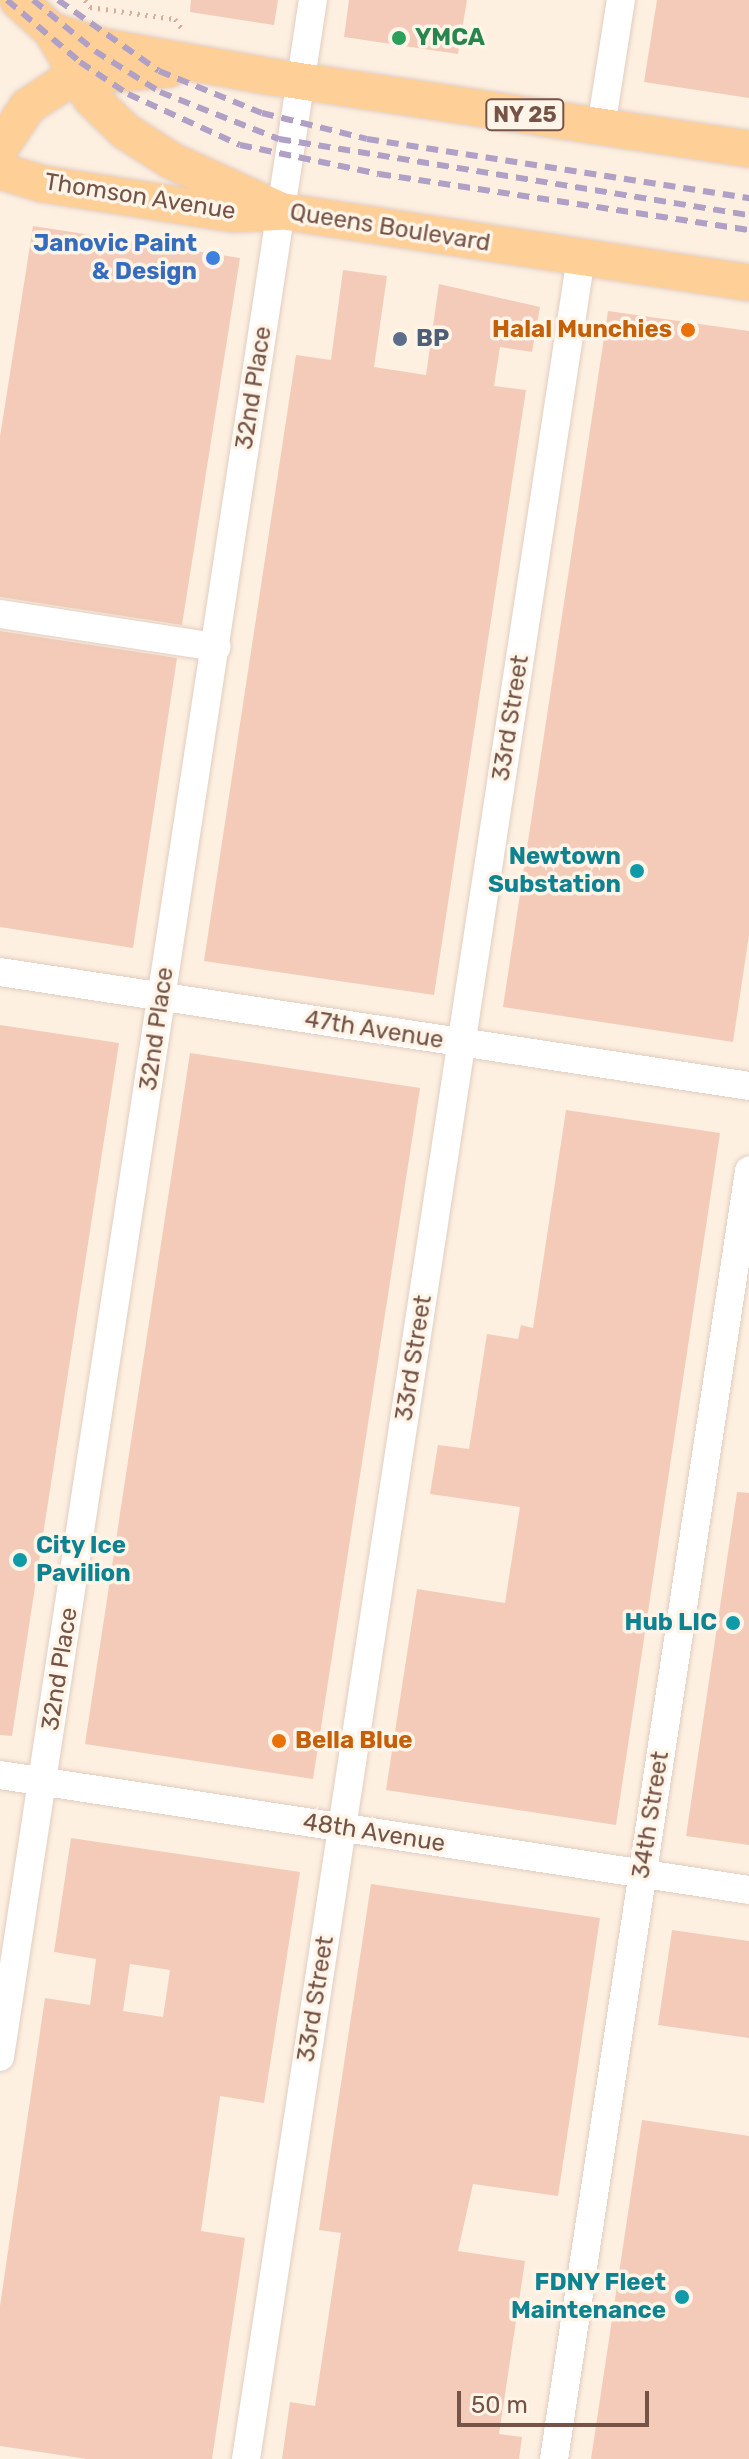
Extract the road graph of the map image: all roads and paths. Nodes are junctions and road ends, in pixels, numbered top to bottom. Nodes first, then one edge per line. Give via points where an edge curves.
1 (18, 0) edge
2 (85, 0) edge
3 (313, 0) edge
4 (621, 0) edge
5 (175, 19) dead end
6 (52, 31) junction
7 (206, 64) junction
8 (78, 77) junction
9 (300, 80) junction
10 (601, 127) junction
11 (0, 148) edge
12 (749, 149) edge
13 (0, 171) edge
14 (281, 211) junction
15 (581, 257) junction
16 (749, 283) edge
17 (0, 614) edge
18 (216, 647) junction
19 (0, 972) edge
20 (162, 997) junction
21 (462, 1043) junction
22 (749, 1086) edge
23 (749, 1171) edge
24 (0, 1775) edge
25 (42, 1782) junction
26 (343, 1828) junction
27 (643, 1874) junction
28 (749, 1890) edge
29 (0, 2057) edge
30 (246, 2459) edge
31 (554, 2459) edge

1 - 6 main road, Queens Boulevard / NY 25
2 - 5 path via 90,7
3 - 9 street, 32nd Place
4 - 10 street
6 - 7 main road, Queens Boulevard / NY 25 via 104,47
6 - 8 main road, Queens Boulevard / NY 25
7 - 8 main road
7 - 9 main road, Queens Boulevard / NY 25
8 - 11 main road via 28,106
8 - 14 main road, Queens Boulevard / NY 25 via 106,115 143,145
9 - 10 main road, Queens Boulevard / NY 25
9 - 14 street, 32nd Place
10 - 12 main road, Queens Boulevard / NY 25
13 - 14 main road, Thomson Avenue via 43,184 234,214
14 - 15 main road, Queens Boulevard / NY 25
14 - 18 street, 32nd Place
15 - 16 main road, Queens Boulevard / NY 25
15 - 21 street, 33rd Street
17 - 18 street
18 - 20 street, 32nd Place
19 - 20 street, 47th Avenue
20 - 21 street, 47th Avenue
20 - 25 street, 32nd Place
21 - 22 street, 47th Avenue
21 - 26 street, 33rd Street
23 - 27 street, 34th Street
24 - 25 street, 48th Avenue
25 - 26 street, 48th Avenue
25 - 29 street, 32nd Place
26 - 27 street, 48th Avenue
26 - 30 street, 33rd Street
27 - 28 street, 48th Avenue
27 - 31 street, 34th Street

